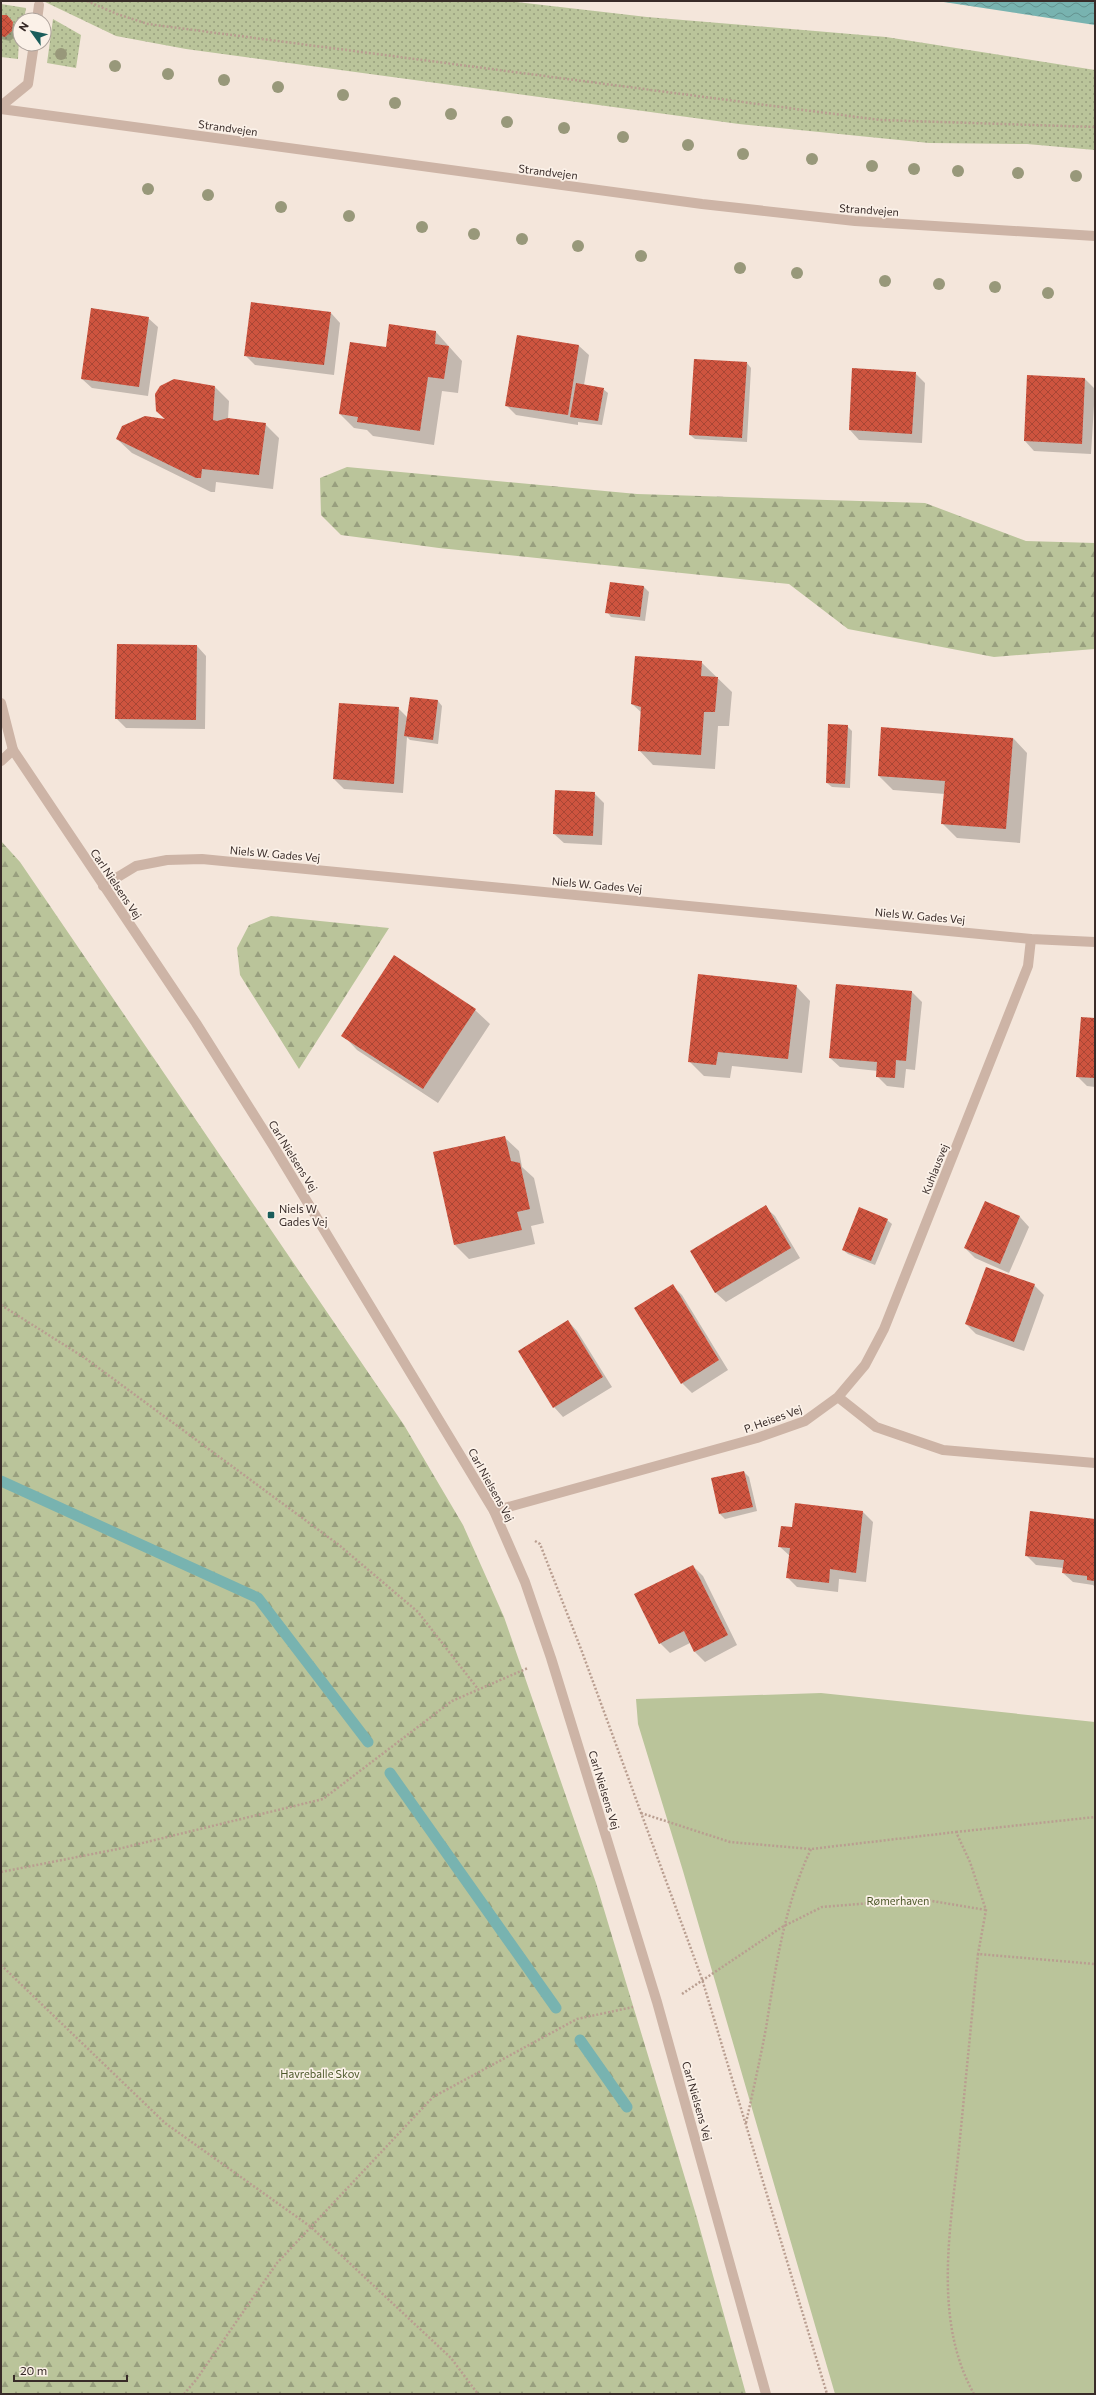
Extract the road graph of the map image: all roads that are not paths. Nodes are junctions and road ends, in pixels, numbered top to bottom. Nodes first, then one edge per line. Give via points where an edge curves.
1 (39, 6) dead end
2 (38, 12) edge
3 (33, 52) edge
4 (1, 108) edge
5 (1095, 236) edge
6 (1, 703) edge
7 (13, 750) junction
8 (1, 761) edge
9 (102, 886) junction
10 (1031, 939) junction
11 (1095, 942) edge
12 (838, 1397) junction
13 (1095, 1463) edge
14 (494, 1511) junction
15 (766, 2394) edge

1 - 2 street
3 - 4 street via 28,84
4 - 5 street, Strandvejen via 406,166 710,205 854,221
6 - 7 street, Carl Nielsens Vej
7 - 8 street
7 - 9 street, Carl Nielsens Vej
9 - 10 street, Niels W. Gades Vej via 136,866 167,860 202,859
9 - 14 street, Carl Nielsens Vej via 196,1023 274,1147
10 - 11 street, Niels W. Gades Vej
10 - 12 street, Kuhlausvej via 1028,966 884,1329 865,1365
12 - 13 street via 876,1427 942,1450
12 - 14 street, P. Heises Vej via 805,1421 757,1438
14 - 15 street, Carl Nielsens Vej via 524,1582 551,1658 657,2002

